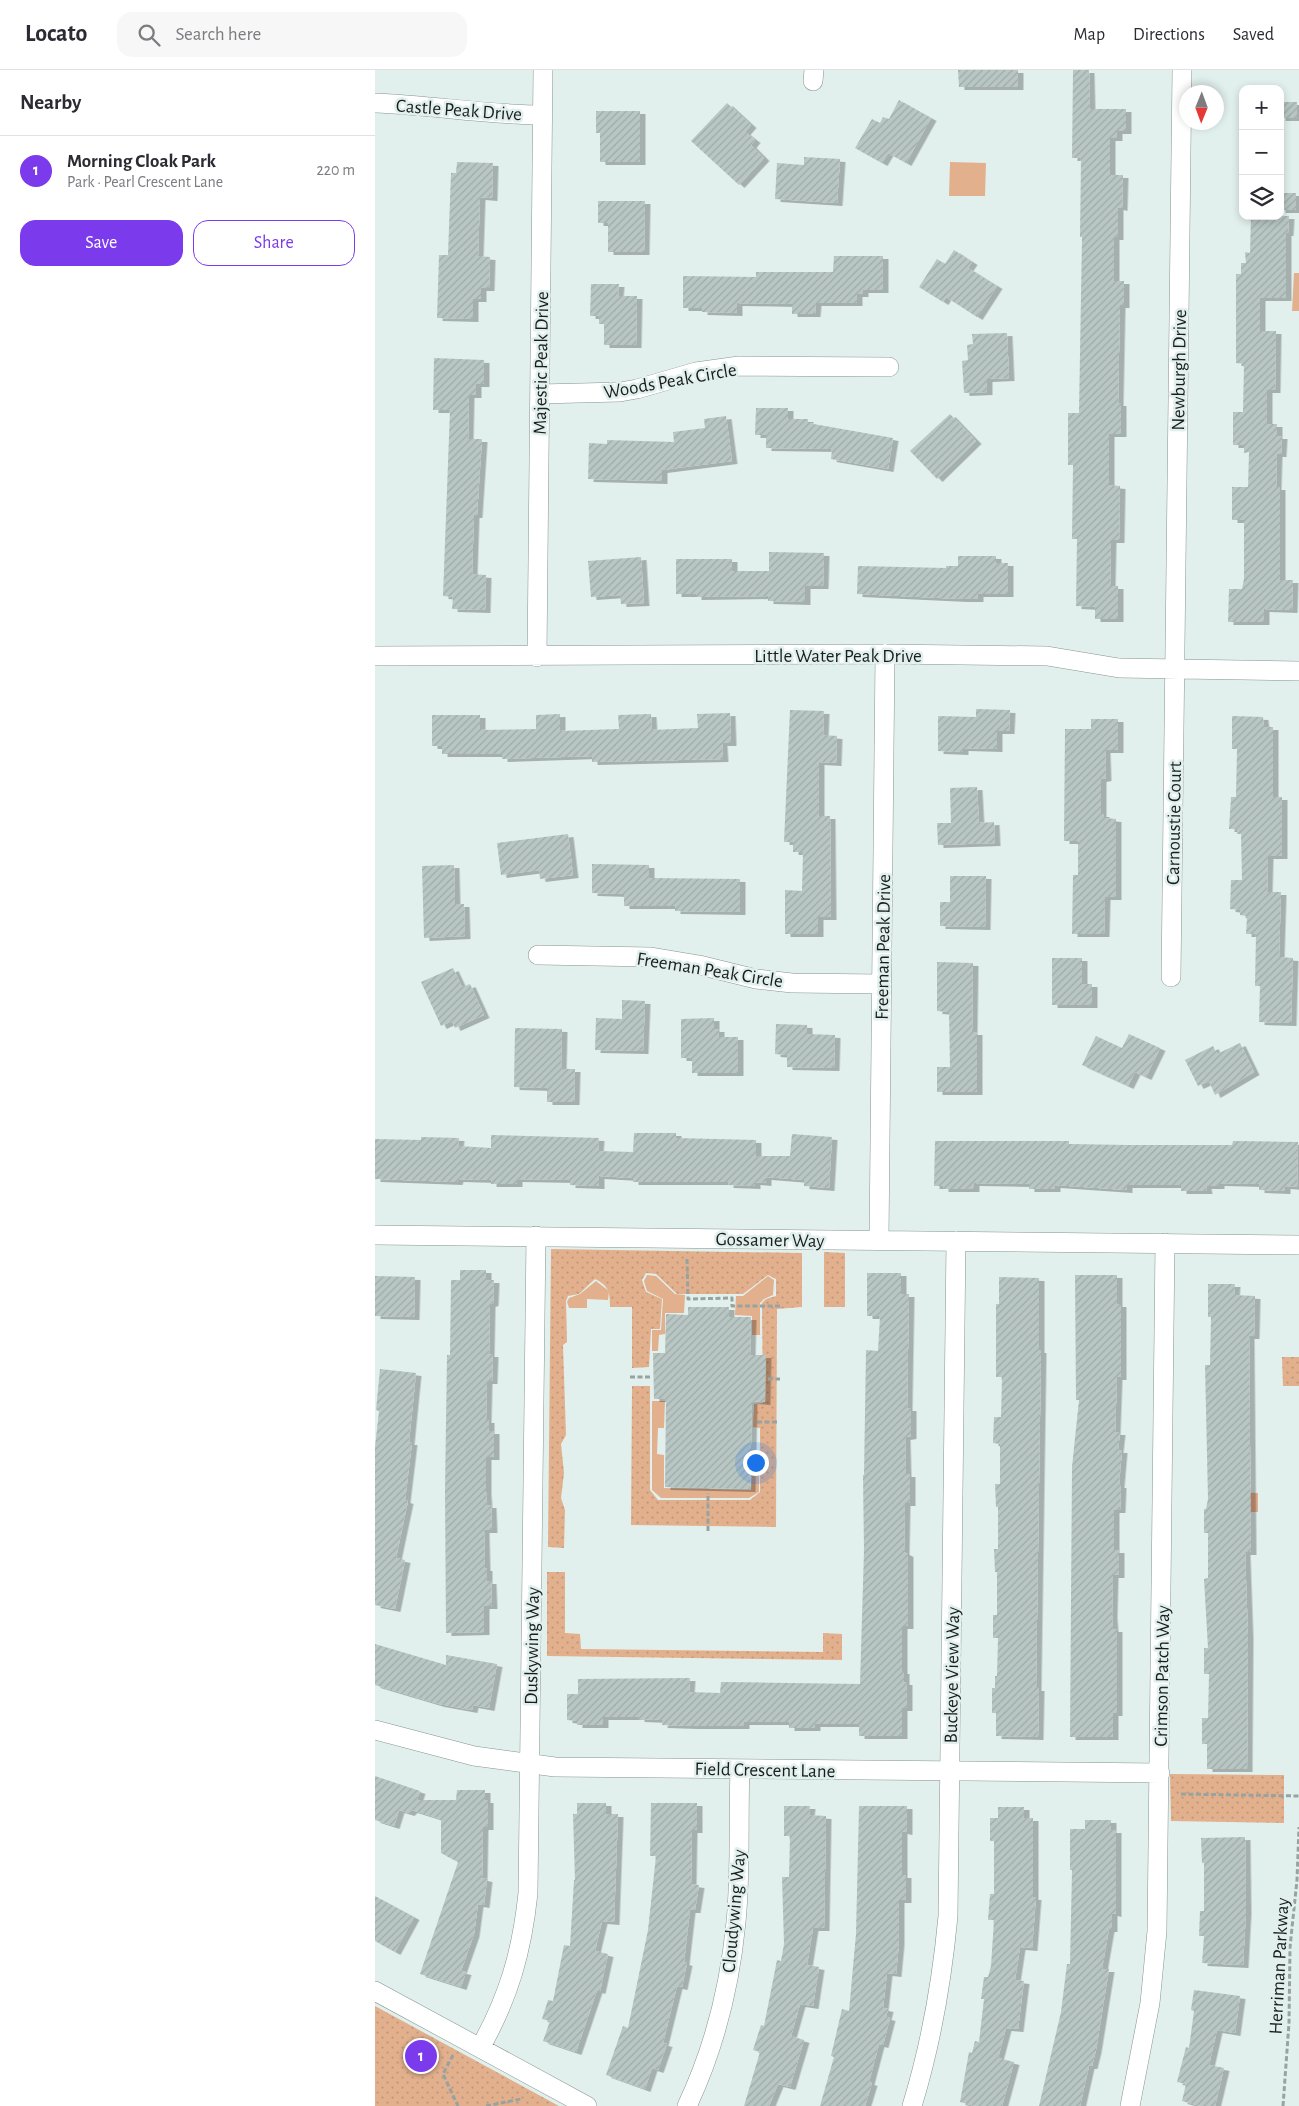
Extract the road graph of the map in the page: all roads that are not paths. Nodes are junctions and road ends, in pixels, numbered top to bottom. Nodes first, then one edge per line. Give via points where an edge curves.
1 (543, 70) edge
2 (1182, 70) edge
3 (375, 103) edge
4 (543, 115) junction
5 (889, 367) dead end
6 (540, 394) junction
7 (885, 654) junction
8 (375, 656) edge
9 (537, 657) junction
10 (1175, 669) junction
11 (1299, 671) edge
12 (538, 955) dead end
13 (1171, 977) dead end
14 (882, 984) junction
15 (375, 1234) edge
16 (536, 1236) junction
17 (879, 1240) junction
18 (956, 1241) junction
19 (1165, 1243) junction
20 (1299, 1245) edge
21 (375, 1730) edge
22 (529, 1764) junction
23 (740, 1769) junction
24 (951, 1771) junction
25 (1160, 1773) junction
26 (375, 1991) edge
27 (480, 2048) junction
28 (587, 2106) edge
29 (687, 2106) edge
30 (912, 2106) edge
31 (1130, 2106) edge

1 - 4 street, Majestic Peak Drive
2 - 10 street, Newburgh Drive
3 - 4 street, Castle Peak Drive via 415,104 489,114
4 - 6 street, Majestic Peak Drive
5 - 6 street, Woods Peak Circle via 739,366 696,372 620,392
6 - 9 street, Majestic Peak Drive
7 - 9 street, Little Water Peak Drive
7 - 10 street, Little Water Peak Drive via 1047,656 1119,668
7 - 14 street, Freeman Peak Drive
8 - 9 street, Little Water Peak Drive
10 - 11 street, Little Water Peak Drive
10 - 13 street, Carnoustie Court
12 - 14 street, Freeman Peak Circle via 651,957 756,980
14 - 17 street, Freeman Peak Drive
15 - 16 street, Gossamer Way
16 - 17 street, Gossamer Way
16 - 22 street, Duskywing Way
17 - 18 street, Gossamer Way
18 - 19 street, Gossamer Way
18 - 24 street, Buckeye View Way
19 - 20 street, Gossamer Way
19 - 25 street, Crimson Patch Way
21 - 22 street, Field Crescent Lane via 474,1756
22 - 23 street, Field Crescent Lane
22 - 27 street, Duskywing Way via 527,1893 521,1942 501,2007
23 - 24 street, Field Crescent Lane
23 - 29 street, Cloudywing Way via 738,1894 733,1949 713,2039
24 - 25 street, Field Crescent Lane
24 - 30 street, Buckeye View Way via 945,1952 932,2029
25 - 31 street, Crimson Patch Way via 1154,1966 1144,2040
26 - 27 street
27 - 28 street

